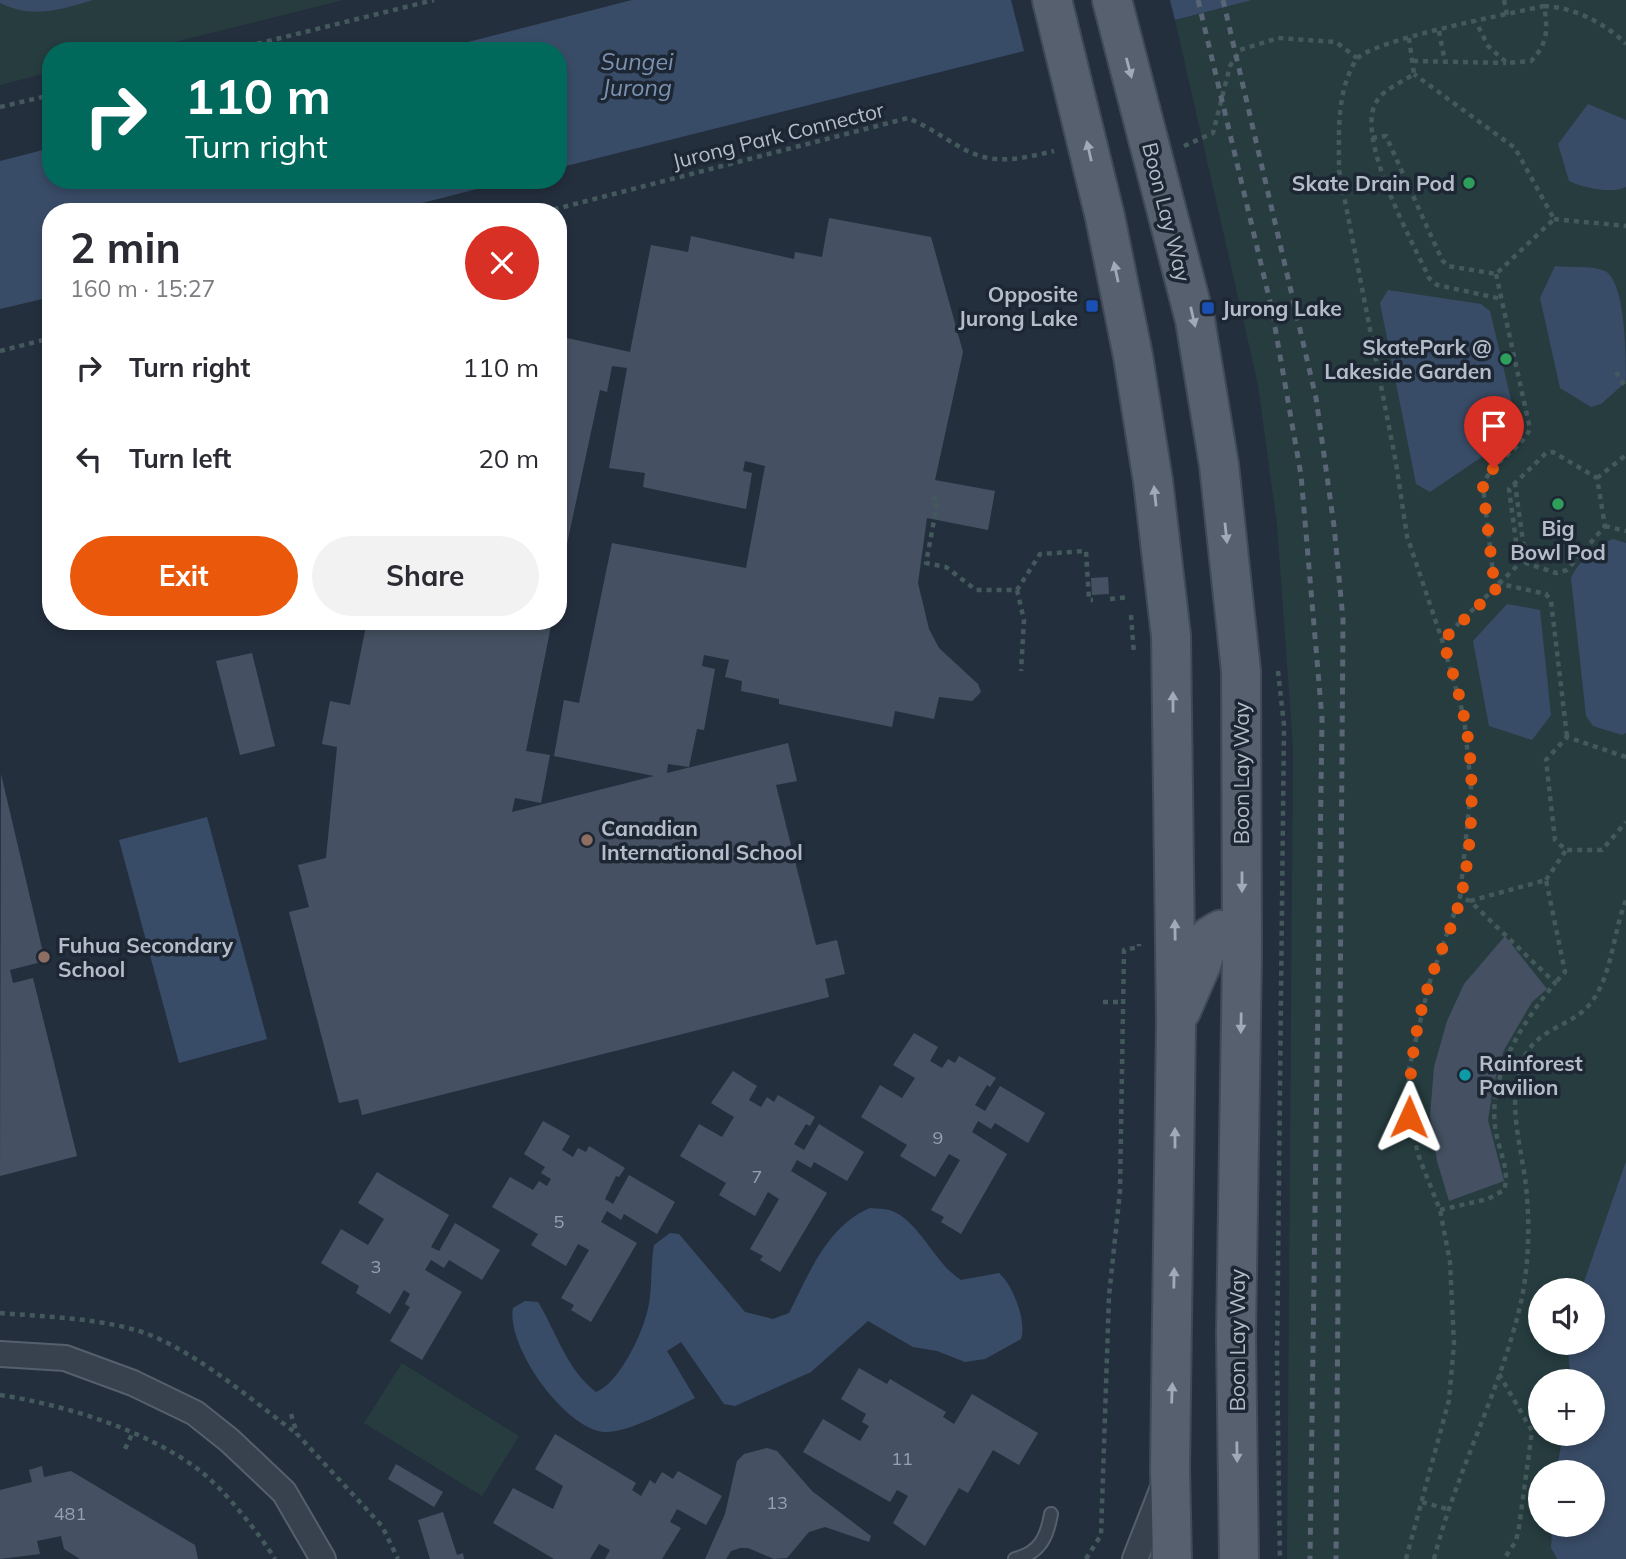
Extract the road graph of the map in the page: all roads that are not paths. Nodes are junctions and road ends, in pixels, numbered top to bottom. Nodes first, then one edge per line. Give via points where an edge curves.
1 (1052, 0) edge
2 (1112, 0) edge
3 (1242, 955) junction
4 (1176, 1022) junction
5 (0, 1354) edge
6 (1170, 1469) junction
7 (1051, 1514) dead end
8 (323, 1559) edge
9 (1015, 1559) edge
10 (1135, 1559) edge
11 (1172, 1559) edge
12 (1239, 1559) edge

4 -> 1 main road via 1173,667 1153,481 1105,218
2 -> 3 main road, Boon Lay Way via 1195,320 1219,465 1241,671
3 - 4 main road via 1230,936 1220,930 1210,936
3 -> 12 main road, Boon Lay Way via 1236,1335
6 -> 4 main road
5 - 8 street via 65,1358 195,1413 284,1492
6 - 10 street
6 - 11 main road
7 - 9 lane via 1037,1549

